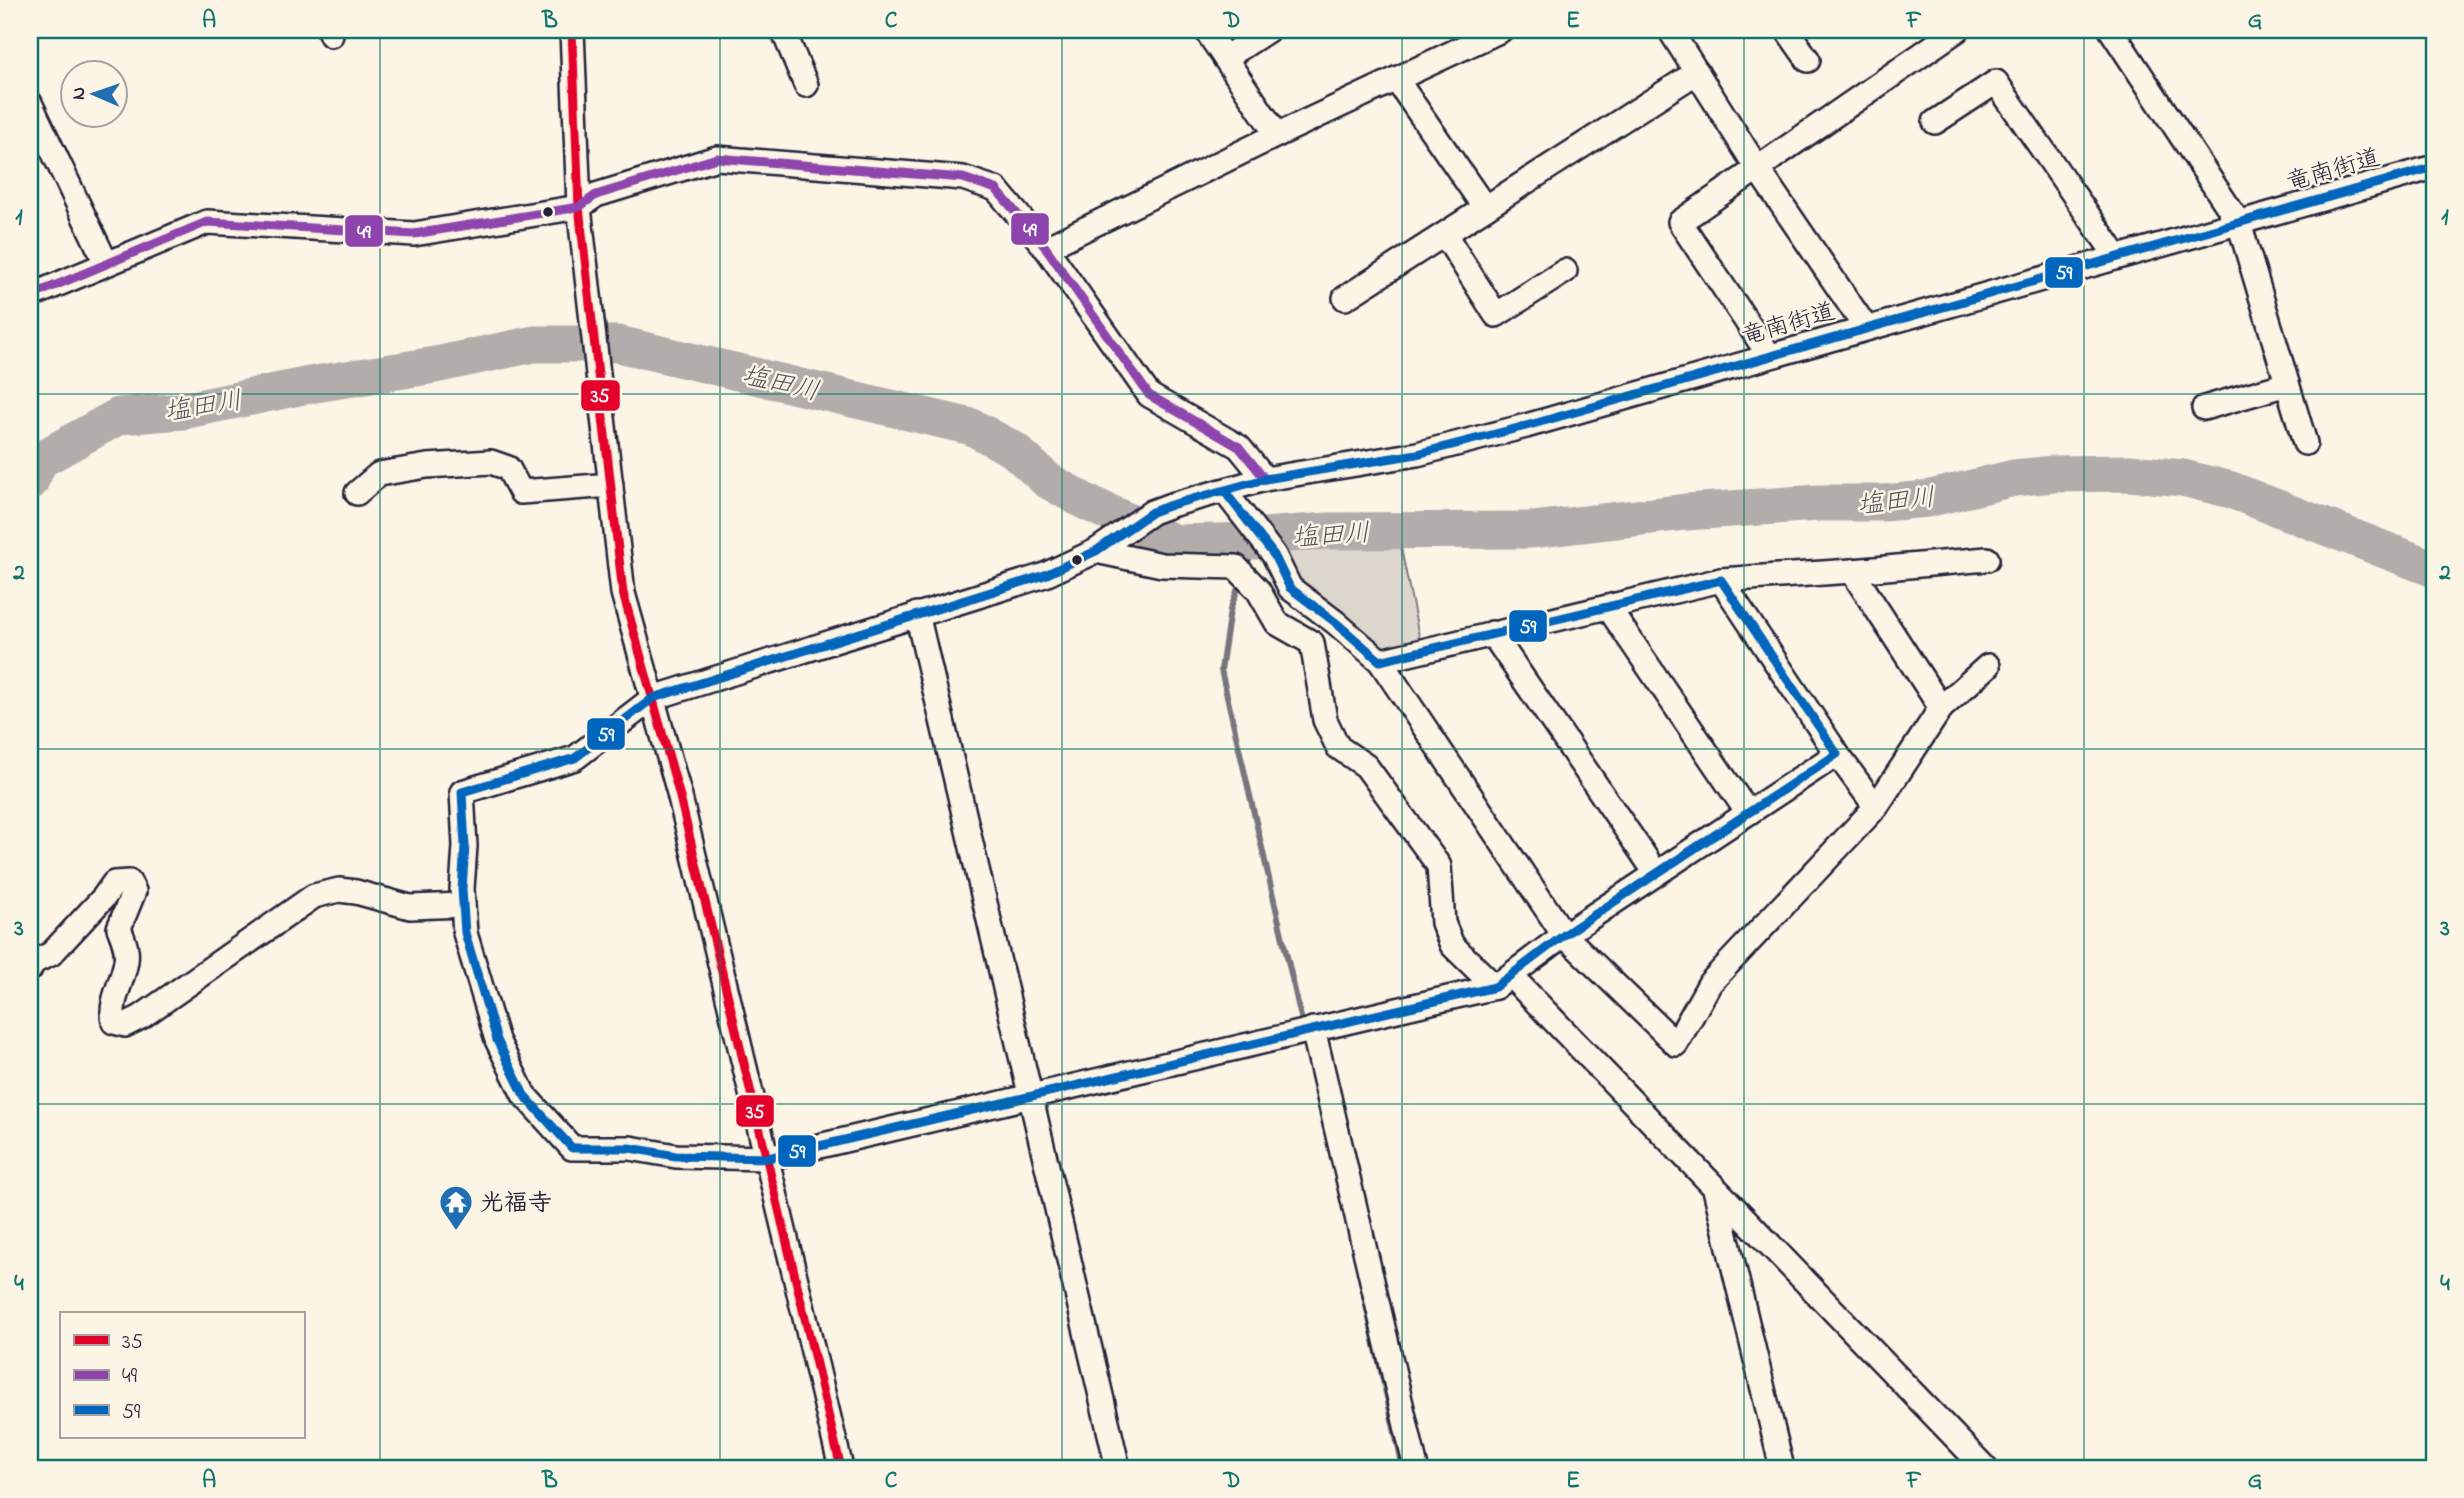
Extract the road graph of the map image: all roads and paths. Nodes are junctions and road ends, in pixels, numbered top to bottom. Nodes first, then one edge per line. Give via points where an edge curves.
1 (572, 30) edge
2 (783, 30) edge
3 (1206, 30) edge
4 (1268, 30) edge
5 (1501, 30) edge
6 (1670, 30) edge
7 (1787, 30) edge
8 (1957, 30) edge
9 (2110, 30) edge
10 (1225, 58) junction
11 (1808, 60) dead end
12 (1697, 72) junction
13 (1395, 79) junction
14 (806, 85) dead end
15 (30, 103) edge
16 (1935, 122) dead end
17 (1277, 135) junction
18 (2434, 167) edge
19 (1757, 168) junction
20 (579, 207) junction
21 (1485, 208) junction
22 (2239, 223) junction
23 (1445, 234) junction
24 (1046, 248) junction
25 (2117, 257) junction
26 (106, 263) junction
27 (1564, 271) dead end
28 (30, 296) edge
29 (1345, 298) dead end
30 (1866, 328) junction
31 (1769, 355) junction
32 (2287, 384) junction
33 (2204, 408) dead end
34 (2305, 443) dead end
35 (1265, 479) junction
36 (611, 485) junction
37 (1224, 492) junction
38 (357, 493) dead end
39 (1103, 546) junction
40 (1987, 559) dead end
41 (1852, 571) junction
42 (1721, 580) junction
43 (1608, 607) junction
44 (917, 614) junction
45 (1492, 633) junction
46 (1380, 661) junction
47 (1988, 666) dead end
48 (653, 698) junction
49 (1941, 708) junction
50 (1837, 754) junction
51 (1876, 807) junction
52 (1748, 813) junction
53 (1656, 873) junction
54 (463, 905) junction
55 (1564, 934) junction
56 (30, 970) edge
57 (1503, 981) junction
58 (1313, 1028) junction
59 (1030, 1097) junction
60 (768, 1158) junction
61 (1714, 1187) junction
62 (841, 1468) edge
63 (1118, 1468) edge
64 (1416, 1468) edge
65 (1782, 1468) edge
66 (1985, 1468) edge

1 - 20 street
2 - 14 street
3 - 10 street
4 - 10 street
5 - 13 street
6 - 12 street
7 - 11 street
8 - 19 street
9 - 22 street
10 - 17 street
12 - 19 street
12 - 21 street
13 - 17 street
13 - 21 street
15 - 26 street
16 - 25 street via 1996,82
17 - 24 street
18 - 22 street, 竜南街道
19 - 30 street
19 - 31 street via 1680,222
20 - 24 street via 596,195 717,158 963,178 996,189
20 - 26 street via 414,234 207,222
20 - 36 street
21 - 23 street
22 - 25 street, 竜南街道
22 - 32 street
23 - 27 street via 1496,315
23 - 29 street
24 - 35 street via 1149,395 1239,447
25 - 30 street, 竜南街道
26 - 28 street
30 - 31 street, 竜南街道
31 - 35 street, 竜南街道 via 1416,454
32 - 33 street
32 - 34 street
35 - 37 street, 竜南街道
36 - 38 street via 521,492 508,468 491,462 379,474
36 - 48 street via 623,593
37 - 39 street, 竜南街道 via 1152,512
37 - 46 street via 1274,555 1290,588
39 - 44 street, 竜南街道 via 1045,575
39 - 57 street via 1162,565 1236,567 1258,590 1277,623 1312,642 1325,720 1338,747 1366,766 1439,866 1443,923 1452,945
40 - 41 street
41 - 42 street
41 - 49 street
42 - 43 street
42 - 50 street
43 - 45 street
43 - 52 street
44 - 48 street, 竜南街道
44 - 59 street
45 - 46 street
45 - 53 street
46 - 55 street
47 - 49 street
48 - 54 street, 竜南街道 via 575,758 462,792
48 - 60 street
49 - 51 street
50 - 51 street
50 - 52 street
51 - 55 street via 1710,984 1676,1044
52 - 53 street
53 - 55 street
54 - 56 street via 410,907 339,890 314,896 125,1026 114,1022 111,1011 127,960 119,928 135,891 129,882 114,883 51,954 33,962
54 - 60 street via 465,933 497,1040 524,1095 572,1148
55 - 57 street
57 - 58 street
57 - 61 street
58 - 59 street
58 - 64 street
59 - 60 street
59 - 63 street
60 - 62 street
61 - 65 street
61 - 66 street

